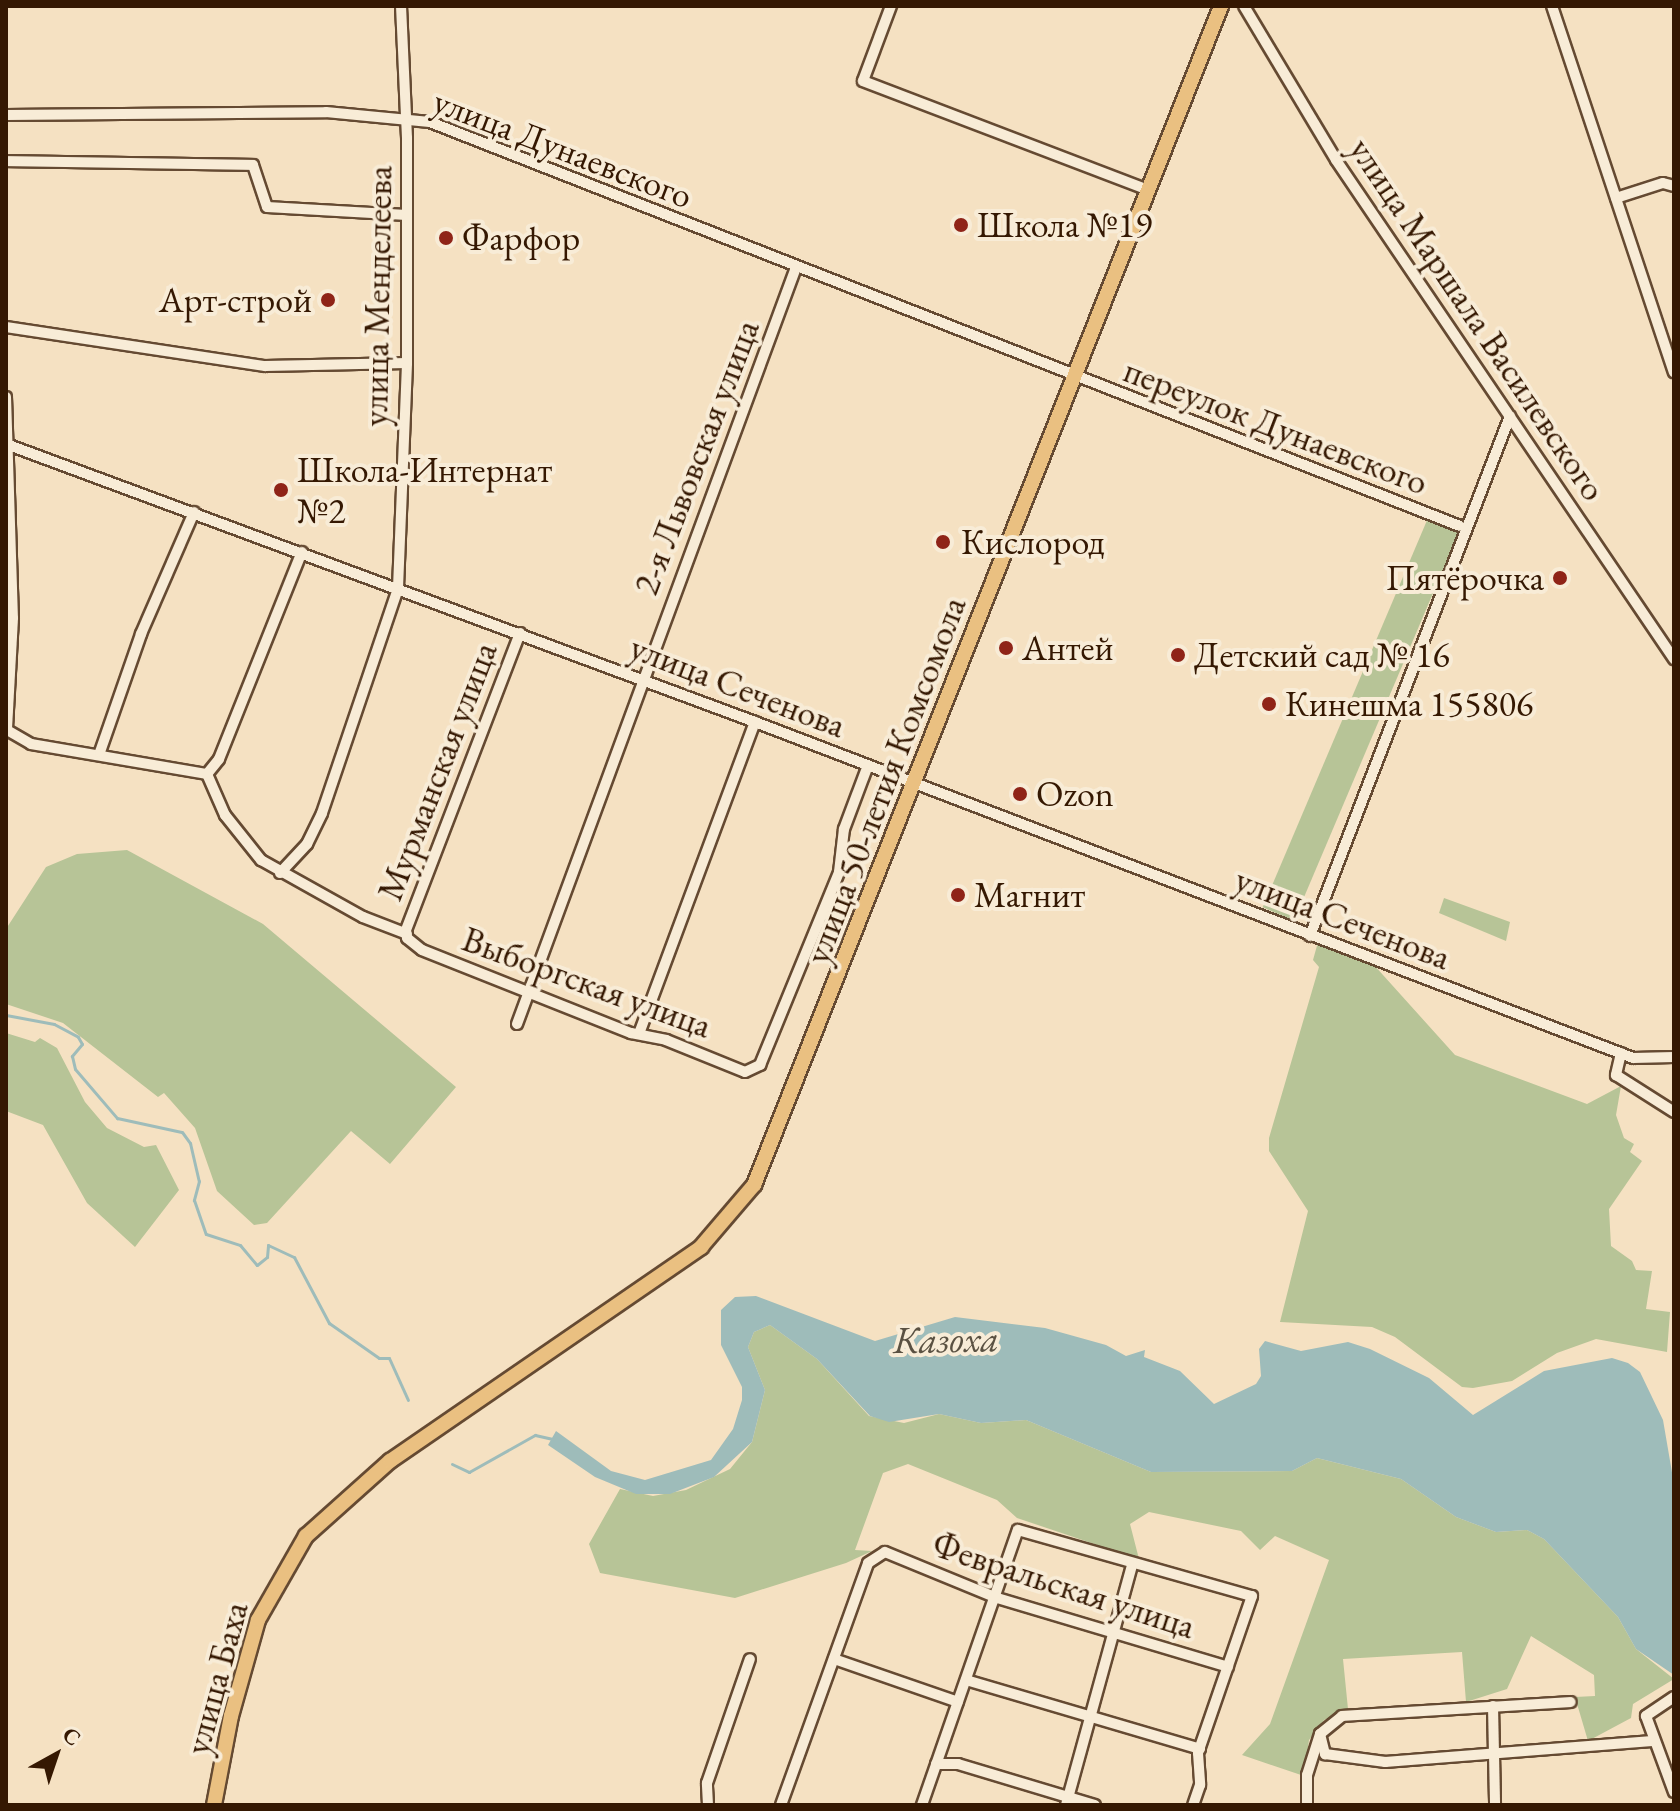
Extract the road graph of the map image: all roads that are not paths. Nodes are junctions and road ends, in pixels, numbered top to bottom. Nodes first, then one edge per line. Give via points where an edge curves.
1 (401, 6) edge
2 (891, 6) edge
3 (1221, 6) edge
4 (1244, 6) edge
5 (1552, 6) edge
6 (6, 115) edge
7 (404, 117) junction
8 (6, 161) edge
9 (1674, 186) edge
10 (1148, 190) junction
11 (1616, 198) junction
12 (407, 215) junction
13 (795, 270) junction
14 (6, 327) edge
15 (407, 363) junction
16 (1674, 372) edge
17 (1073, 378) junction
18 (6, 397) edge
19 (1510, 416) junction
20 (7, 444) edge
21 (194, 512) junction
22 (1460, 526) dead end
23 (302, 552) junction
24 (398, 588) junction
25 (520, 633) junction
26 (1673, 655) edge
27 (642, 679) junction
28 (755, 722) junction
29 (6, 730) edge
30 (100, 752) junction
31 (868, 765) junction
32 (207, 774) junction
33 (917, 784) junction
34 (280, 873) junction
35 (406, 932) junction
36 (1310, 936) junction
37 (526, 993) junction
38 (517, 1024) dead end
39 (640, 1031) junction
40 (1621, 1053) junction
41 (1674, 1057) edge
42 (1674, 1112) edge
43 (436, 1428) joint
44 (1132, 1565) junction
45 (997, 1598) junction
46 (1114, 1636) junction
47 (750, 1659) dead end
48 (834, 1659) junction
49 (1228, 1667) junction
50 (966, 1680) junction
51 (1674, 1697) edge
52 (958, 1702) junction
53 (1571, 1702) dead end
54 (1493, 1706) junction
55 (1092, 1718) junction
56 (1320, 1734) junction
57 (1652, 1741) junction
58 (1200, 1749) junction
59 (1495, 1756) junction
60 (936, 1764) junction
61 (1674, 1792) edge
62 (1067, 1802) edge
63 (214, 1805) edge
64 (708, 1805) edge
65 (781, 1805) edge
66 (922, 1805) edge
67 (1095, 1805) edge
68 (1193, 1805) edge
69 (1307, 1805) edge
70 (1495, 1805) edge

1 - 7 street, улица Менделеева
2 - 10 street via 863,81
3 - 10 main road, улица 50-летия Комсомола
4 - 19 street, улица Маршала Василевского via 1336,160
5 - 11 street
6 - 7 street, улица Дунаевского via 326,112
7 - 12 street, улица Менделеева
7 - 13 street, улица Дунаевского via 444,128
8 - 12 street via 253,165 267,207
9 - 11 street via 1663,183
10 - 17 main road, улица 50-летия Комсомола
11 - 16 street
12 - 15 street, улица Менделеева
13 - 17 street, улица Дунаевского
13 - 27 street, 2-я Львовская улица
14 - 15 street via 265,366
15 - 24 street, улица Менделеева
17 - 22 street, переулок Дунаевского
17 - 33 main road, улица 50-летия Комсомола
18 - 20 street
19 - 26 street, улица Маршала Василевского
19 - 36 street
20 - 21 street, улица Сеченова
20 - 29 street via 13,618
21 - 23 street, улица Сеченова
21 - 30 street via 141,634
23 - 24 street, улица Сеченова
23 - 32 street via 219,759
24 - 25 street, улица Сеченова
24 - 34 street, улица Менделеева via 322,813 307,844
25 - 27 street, улица Сеченова
25 - 35 street, Мурманская улица
27 - 28 street, улица Сеченова
27 - 37 street, 2-я Львовская улица
28 - 31 street, улица Сеченова
28 - 39 street
29 - 30 street via 31,744
30 - 32 street
31 - 33 street, улица Сеченова
31 - 39 street, Выборгская улица via 844,829 839,872 755,1071
32 - 34 street, Выборгская улица via 237,833
33 - 36 street, улица Сеченова
33 - 43 main road, улица 50-летия Комсомола via 765,1164 735,1212 701,1247
34 - 35 street, Выборгская улица
35 - 37 street, Выборгская улица via 422,950
36 - 40 street, улица Сеченова
37 - 38 street, 2-я Львовская улица
37 - 39 street, Выборгская улица via 631,1033
40 - 41 street, улица Сеченова
40 - 42 street via 1615,1068 1620,1079
43 - 63 main road, улица Баха via 327,1515 279,1577 244,1662
44 - 45 street via 1018,1530
44 - 46 street
44 - 49 street via 1252,1596
45 - 46 street, Февральская улица
45 - 48 street, Февральская улица via 885,1552 868,1563
45 - 50 street
46 - 49 street, Февральская улица
46 - 55 street
47 - 64 street via 707,1783
48 - 52 street
48 - 65 street
49 - 58 street
50 - 52 street
50 - 55 street
51 - 57 street via 1646,1716
52 - 60 street
53 - 54 street
54 - 56 street via 1342,1716
54 - 59 street
55 - 58 street
55 - 62 street
56 - 59 street via 1325,1754 1347,1758 1385,1762
56 - 69 street via 1307,1775
57 - 59 street
57 - 61 street
58 - 68 street via 1200,1785
59 - 70 street
60 - 62 street via 958,1764
60 - 66 street
62 - 67 street

